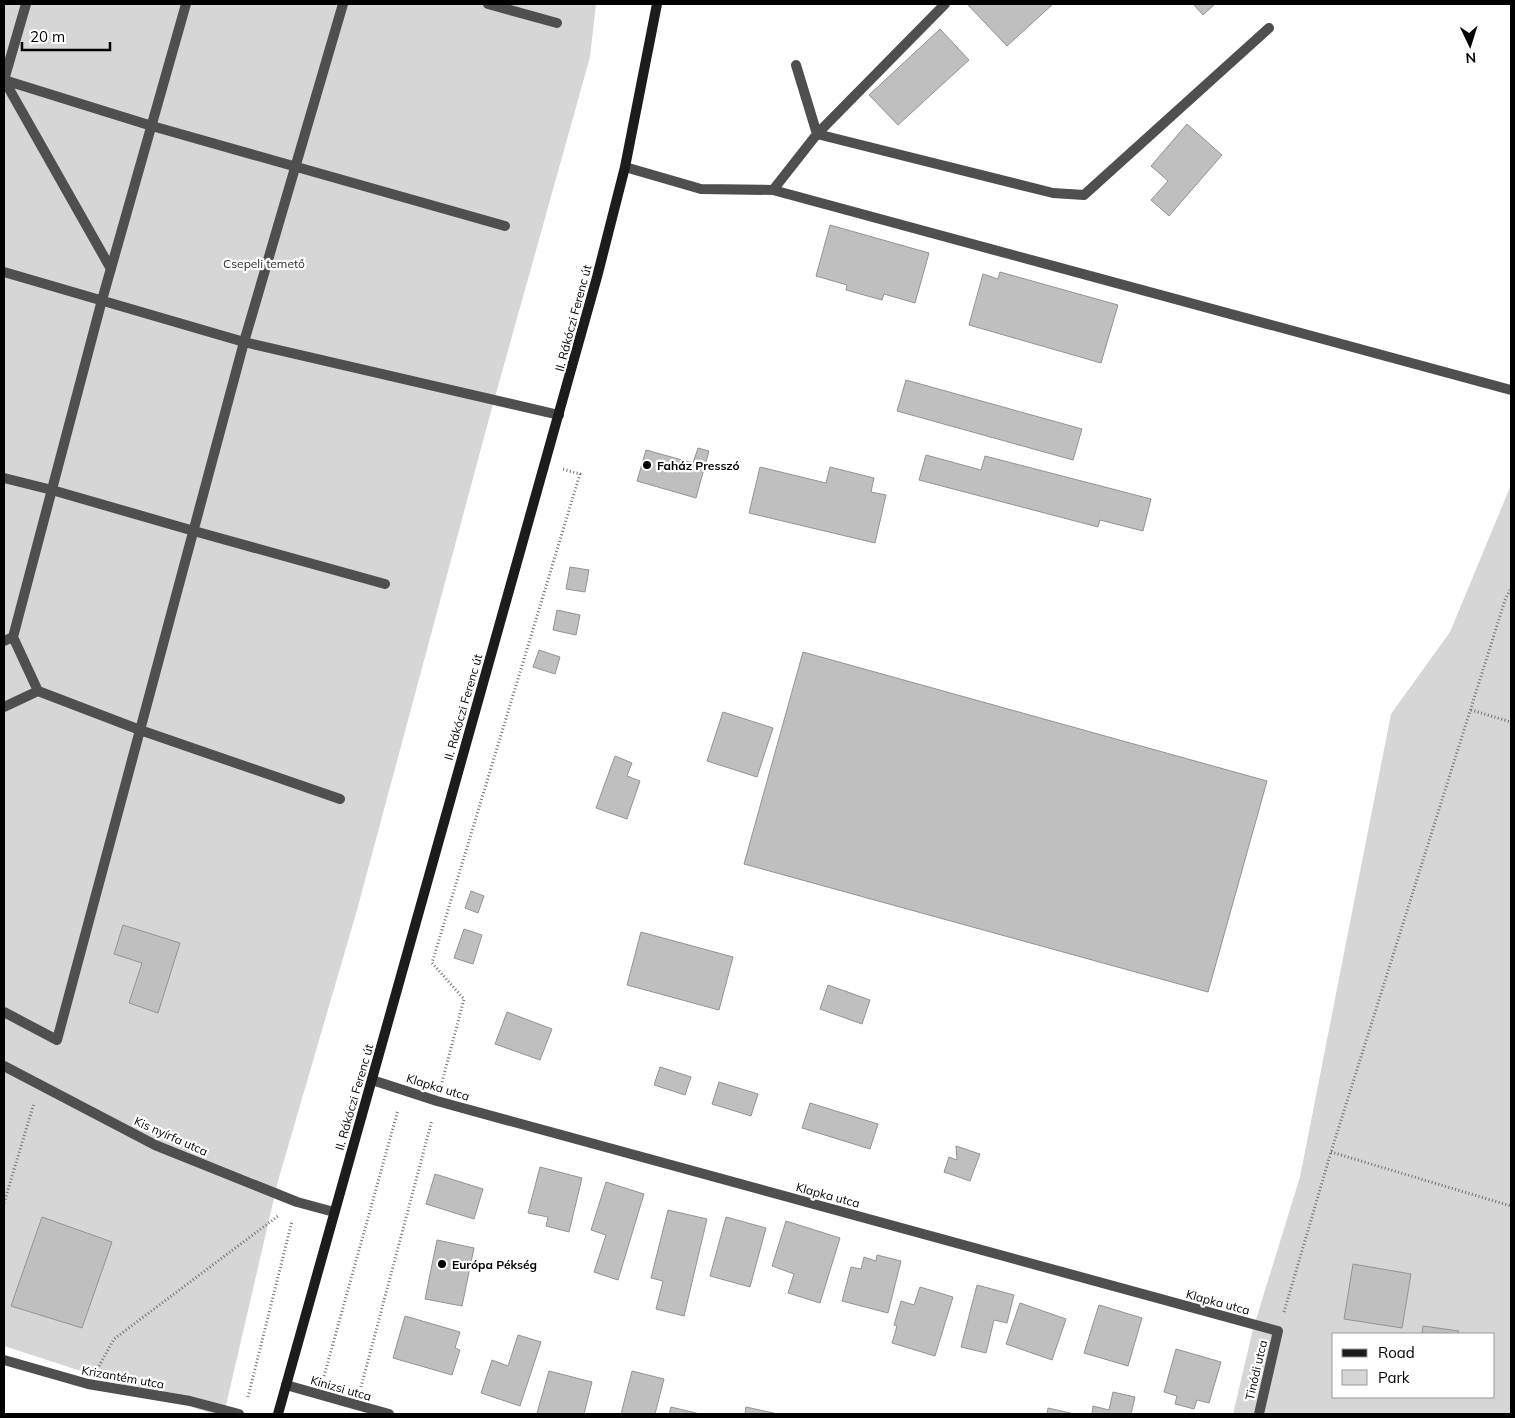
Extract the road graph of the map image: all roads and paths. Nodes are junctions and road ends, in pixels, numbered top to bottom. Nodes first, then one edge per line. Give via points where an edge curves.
1 (26, 4) edge
2 (186, 4) edge
3 (343, 4) edge
4 (488, 4) edge
5 (657, 4) edge
6 (945, 4) edge
7 (557, 24) dead end
8 (1269, 28) dead end
9 (796, 65) dead end
10 (4, 80) edge
11 (152, 126) junction
12 (817, 134) junction
13 (295, 167) junction
14 (625, 167) junction
15 (773, 190) junction
16 (505, 226) dead end
17 (111, 269) junction
18 (4, 272) edge
19 (102, 300) junction
20 (244, 342) junction
21 (1511, 390) edge
22 (559, 415) junction
23 (545, 464) junction
24 (4, 478) edge
25 (52, 490) junction
26 (194, 531) junction
27 (385, 584) dead end
28 (1511, 588) edge
29 (8, 639) edge
30 (38, 691) junction
31 (4, 707) edge
32 (1471, 710) junction
33 (1511, 722) edge
34 (140, 730) junction
35 (340, 799) dead end
36 (4, 1012) edge
37 (4, 1066) edge
38 (372, 1080) junction
39 (40, 1084) junction
40 (404, 1090) junction
41 (438, 1101) junction
42 (1331, 1152) junction
43 (4, 1201) edge
44 (297, 1202) junction
45 (1511, 1206) edge
46 (334, 1212) junction
47 (1278, 1331) junction
48 (4, 1360) edge
49 (88, 1384) junction
50 (286, 1385) junction
51 (319, 1394) junction
52 (246, 1405) dead end
53 (356, 1405) junction
54 (239, 1414) edge
55 (278, 1414) edge
56 (389, 1414) edge
57 (1259, 1414) edge

1 - 10 street
2 - 11 street
3 - 13 street
4 - 7 street
5 - 14 main road, II. Rákóczi Ferenc út
6 - 12 street
8 - 12 street via 1084,195 1053,194
9 - 12 street
10 - 11 street
10 - 17 street
11 - 13 street
11 - 17 street
12 - 15 street
13 - 16 street
13 - 20 street
14 - 15 street via 701,189
14 - 22 main road, II. Rákóczi Ferenc út
15 - 21 street
17 - 19 street
18 - 19 street
19 - 20 street
19 - 25 street
20 - 22 street
20 - 26 street
22 - 23 main road, II. Rákóczi Ferenc út
23 - 38 main road, II. Rákóczi Ferenc út
23 - 41 path via 580,474 432,963 464,999
24 - 25 street
25 - 26 street
25 - 29 street
26 - 27 street
26 - 34 street
28 - 32 path
29 - 30 street
30 - 31 street
30 - 34 street
32 - 33 path
32 - 42 path
34 - 35 street
34 - 36 street via 57,1040
37 - 39 street, Kis nyírfa utca
38 - 40 street, Klapka utca
38 - 46 main road, II. Rákóczi Ferenc út
39 - 43 path
39 - 44 street, Kis nyírfa utca via 155,1144
40 - 41 street, Klapka utca
40 - 51 path
41 - 47 street, Klapka utca
41 - 53 path
42 - 45 path
42 - 47 path
44 - 46 street, Kis nyírfa utca
44 - 49 path via 114,1339
44 - 52 path
46 - 50 main road, II. Rákóczi Ferenc út
47 - 57 street, Tinódi utca
48 - 49 street, Krizantém utca
49 - 54 street, Krizantém utca via 190,1401
50 - 51 street, Kinizsi utca
50 - 55 main road, II. Rákóczi Ferenc út
51 - 53 street, Kinizsi utca
53 - 56 street, Kinizsi utca

